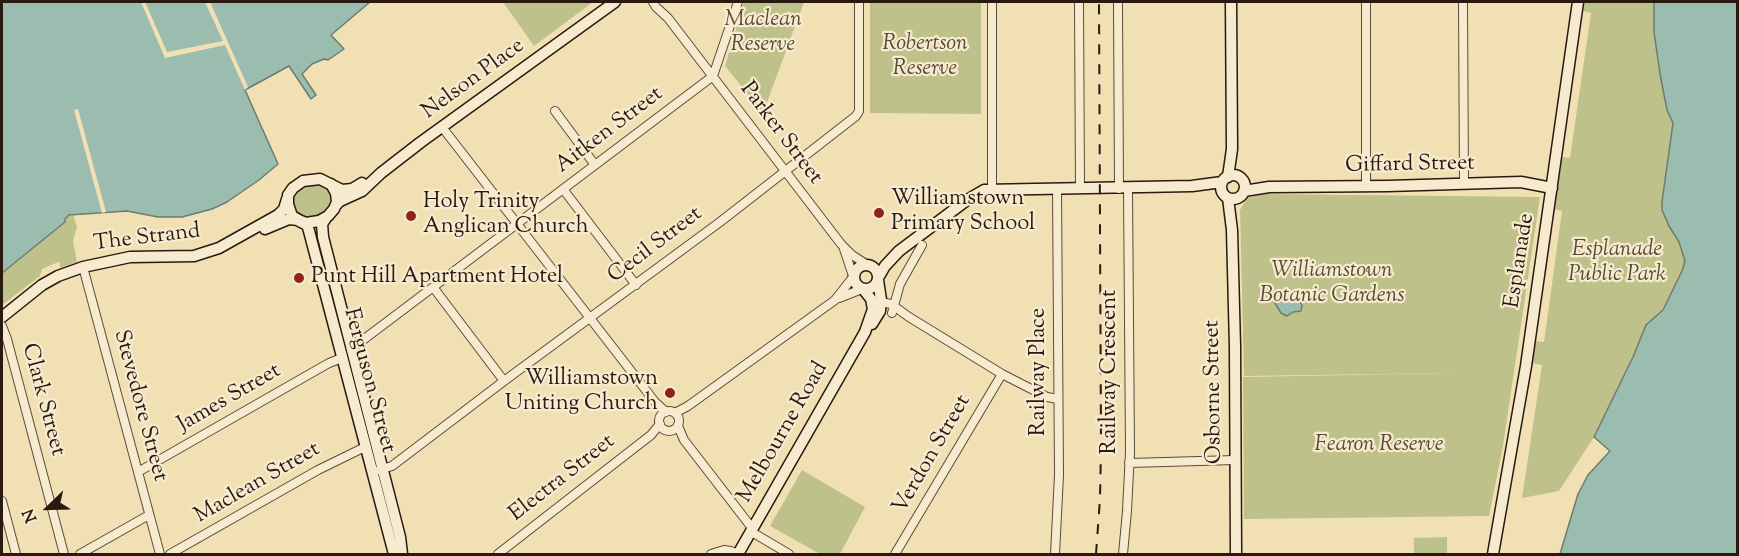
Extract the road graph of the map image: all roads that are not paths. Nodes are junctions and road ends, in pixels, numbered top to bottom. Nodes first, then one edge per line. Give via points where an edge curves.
1 (602, 2) edge
2 (615, 2) edge
3 (653, 2) edge
4 (662, 2) edge
5 (738, 2) edge
6 (859, 2) edge
7 (992, 2) edge
8 (1079, 2) edge
9 (1231, 2) edge
10 (1366, 2) edge
11 (1463, 2) edge
12 (1578, 2) edge
13 (1118, 3) dead end
14 (590, 18) junction
15 (668, 18) junction
16 (713, 76) junction
17 (555, 111) dead end
18 (442, 127) junction
19 (595, 165) junction
20 (785, 171) junction
21 (381, 173) junction
22 (331, 184) junction
23 (1464, 184) junction
24 (1233, 187) junction
25 (1366, 187) junction
26 (1552, 188) junction
27 (563, 189) junction
28 (992, 189) junction
29 (1057, 189) junction
30 (1080, 189) junction
31 (1124, 189) junction
32 (287, 199) junction
33 (336, 205) junction
34 (326, 218) junction
35 (299, 221) junction
36 (517, 224) junction
37 (238, 238) junction
38 (841, 244) junction
39 (922, 245) dead end
40 (899, 250) junction
41 (867, 265) junction
42 (83, 267) junction
43 (853, 277) junction
44 (878, 279) junction
45 (636, 285) junction
46 (433, 287) junction
47 (863, 289) junction
48 (835, 300) junction
49 (884, 308) junction
50 (2, 317) edge
51 (590, 317) junction
52 (2, 326) edge
53 (351, 349) junction
54 (342, 358) junction
55 (1002, 374) junction
56 (504, 381) junction
57 (1058, 399) junction
58 (669, 421) junction
59 (365, 447) junction
60 (1235, 460) junction
61 (1129, 463) junction
62 (377, 471) junction
63 (138, 472) junction
64 (2, 501) edge
65 (149, 515) junction
66 (1497, 526) junction
67 (751, 530) junction
68 (738, 554) edge
69 (16, 555) edge
70 (64, 555) edge
71 (80, 555) edge
72 (160, 555) edge
73 (170, 555) edge
74 (394, 555) edge
75 (402, 555) edge
76 (498, 555) edge
77 (711, 555) edge
78 (789, 555) edge
79 (895, 555) edge
80 (1055, 555) edge
81 (1123, 555) edge
82 (1236, 555) edge
83 (1488, 555) edge
84 (1493, 555) edge

1 - 14 street, Nelson Place
2 - 14 street, Nelson Place
3 - 15 street, Parker Street
4 - 15 street, Parker Street
5 - 16 street
6 - 20 street, Cecil Street via 859,111
7 - 28 street
8 - 30 street
9 - 24 street, Osborne Street
10 - 25 street
11 - 23 street
12 - 26 street, Esplanade
13 - 31 street, Railway Crescent
14 - 18 street, Nelson Place
15 - 16 street, Parker Street
16 - 19 street, Aitken Street
16 - 20 street, Parker Street
17 - 19 street
18 - 21 street, Nelson Place
18 - 36 street
19 - 27 street, Aitken Street
20 - 38 street, Parker Street
20 - 45 street, Cecil Street
21 - 22 street, Nelson Place via 352,189 339,189
21 - 33 street, Nelson Place via 362,191
22 - 32 street via 317,178 303,181
22 - 33 street
23 - 25 street, Giffard Street
23 - 26 street, Giffard Street via 1521,182
24 - 25 street, Giffard Street
24 - 31 street, Giffard Street
24 - 60 street, Osborne Street
26 - 66 street, Esplanade
27 - 36 street, Aitken Street
27 - 45 street
28 - 29 street, Giffard Street
28 - 40 street via 967,200
29 - 30 street, Giffard Street
29 - 57 street, Railway Place
30 - 31 street, Giffard Street
31 - 61 street, Railway Crescent
32 - 35 street via 290,212
32 - 37 street, The Strand via 280,213
33 - 34 street
34 - 35 street
34 - 53 street, Ferguson Street via 322,234
35 - 37 street, The Strand via 287,220
35 - 54 street, Ferguson Street via 309,231
36 - 46 street, Aitken Street
36 - 51 street
37 - 42 street, The Strand via 194,256 119,259
38 - 41 street, Parker Street
38 - 43 street, Parker Street
39 - 49 street, Melbourne Road
40 - 41 street
40 - 44 street
41 - 43 street via 857,268
41 - 44 street via 876,269
42 - 50 street, The Strand via 42,285
42 - 63 street, Stevedore Street
43 - 47 street
43 - 48 street, Electra Street
44 - 47 street via 873,287
44 - 49 street
45 - 51 street, Cecil Street
46 - 53 street, Aitken Street
46 - 56 street
47 - 48 street, Electra Street
47 - 49 street
48 - 58 street, Electra Street
49 - 55 street via 909,317
49 - 67 street, Melbourne Road via 865,332
51 - 56 street, Cecil Street
51 - 58 street
52 - 70 street, Clark Street
53 - 62 street, Ferguson Street
54 - 59 street, Ferguson Street
54 - 63 street, James Street
55 - 57 street
55 - 79 street, Verdon Street
56 - 62 street, Cecil Street via 392,466
57 - 80 street, Railway Place
58 - 67 street
58 - 76 street, Electra Street
59 - 62 street, Ferguson Street
59 - 73 street, Maclean Street
60 - 61 street
60 - 82 street, Osborne Street
61 - 81 street, Railway Crescent
62 - 74 street, Ferguson Street
62 - 75 street, Ferguson Street via 400,537
63 - 65 street, Stevedore Street
64 - 69 street
65 - 71 street
65 - 72 street, Stevedore Street
66 - 83 street, Esplanade
66 - 84 street, Esplanade
67 - 68 street, Melbourne Road
67 - 78 street
68 - 77 street via 724,550

